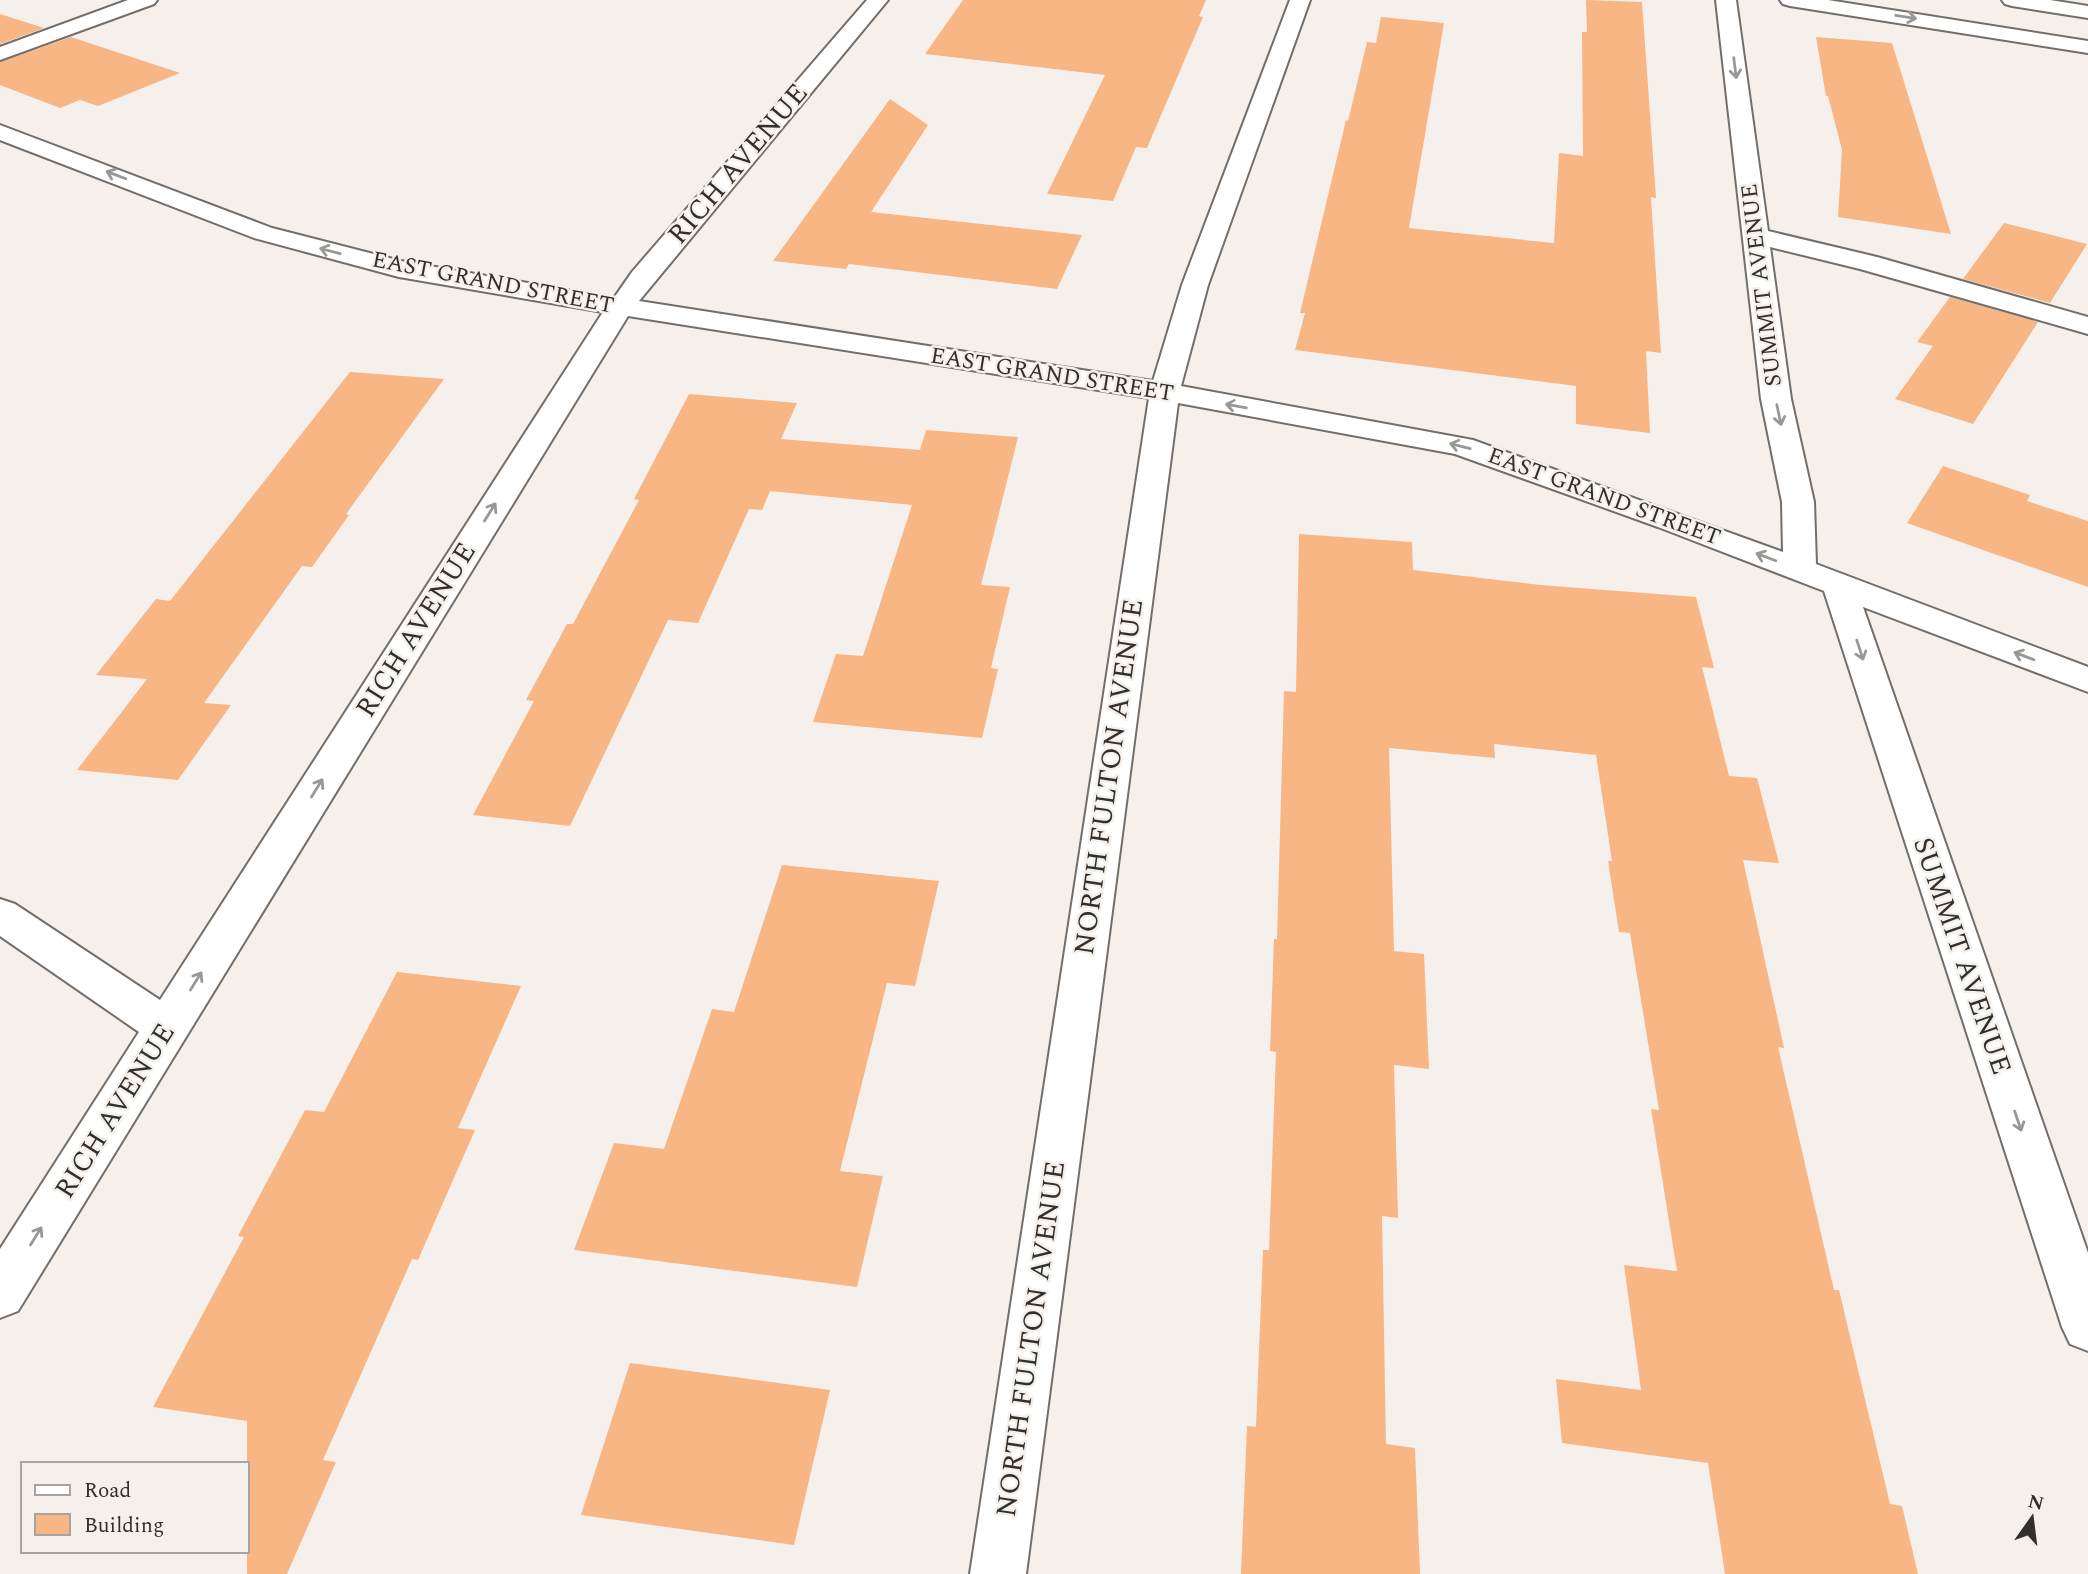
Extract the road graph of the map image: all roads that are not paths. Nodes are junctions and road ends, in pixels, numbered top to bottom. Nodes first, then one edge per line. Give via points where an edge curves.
1 (147, 0) edge
2 (876, 0) edge
3 (1300, 0) edge
4 (1726, 0) edge
5 (1790, 0) edge
6 (2012, 0) edge
7 (2088, 12) edge
8 (2088, 47) edge
9 (0, 54) edge
10 (0, 132) edge
11 (1756, 236) junction
12 (620, 307) junction
13 (2088, 326) edge
14 (1165, 393) junction
15 (1800, 570) junction
16 (1839, 585) junction
17 (2088, 680) edge
18 (0, 915) edge
19 (167, 1028) junction
20 (0, 1294) edge
21 (2088, 1327) edge
22 (998, 1574) edge

1 - 9 main road
2 - 12 main road, RICH AVENUE
3 - 14 main road, NORTH FULTON AVENUE via 1195,285
4 -> 11 main road, SUMMIT AVENUE
5 -> 8 main road
6 - 7 main road
12 -> 10 main road, EAST GRAND STREET via 400,269 263,233
11 - 13 main road
11 -> 15 main road, SUMMIT AVENUE via 1776,399 1798,502
12 - 14 main road, EAST GRAND STREET
19 -> 12 main road, RICH AVENUE
15 -> 14 main road, EAST GRAND STREET via 1462,446
14 - 22 main road, NORTH FULTON AVENUE
15 - 16 main road, EAST GRAND STREET
17 -> 16 main road, EAST GRAND STREET
16 -> 21 main road, SUMMIT AVENUE
18 - 19 main road
20 -> 19 main road, RICH AVENUE

